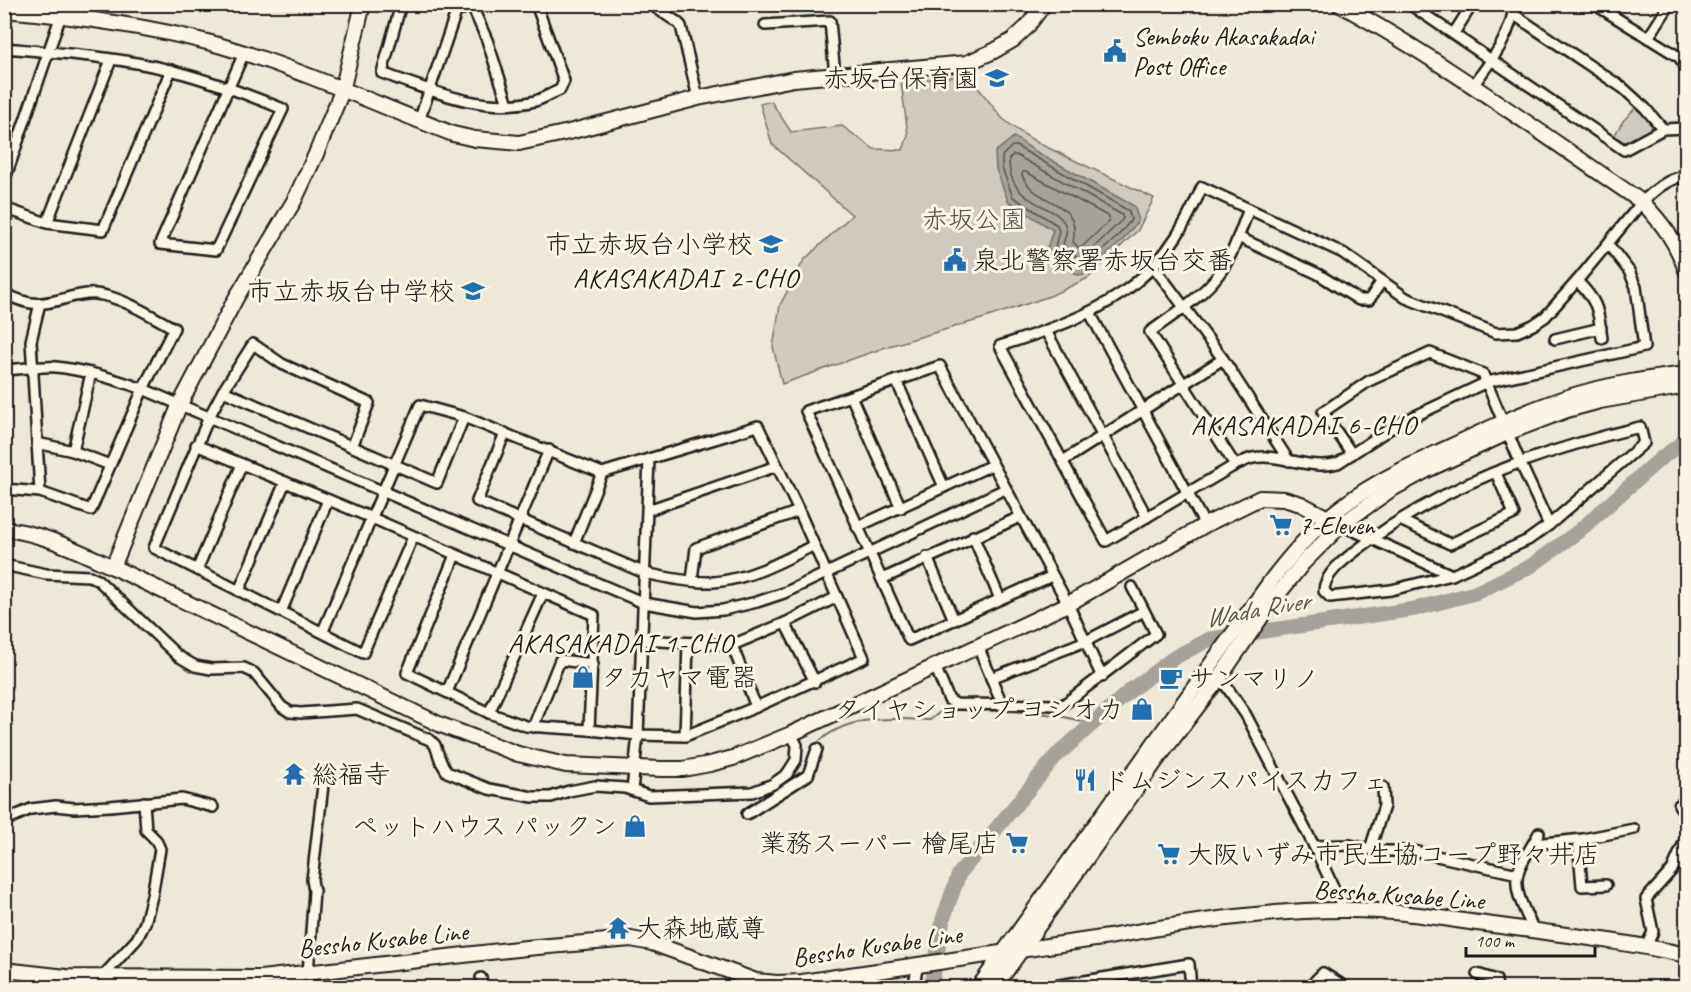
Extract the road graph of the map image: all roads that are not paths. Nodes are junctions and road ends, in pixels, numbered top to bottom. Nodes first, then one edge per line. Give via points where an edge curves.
1 (363, 4) edge
2 (401, 4) edge
3 (536, 4) edge
4 (650, 4) edge
5 (1339, 4) edge
6 (1409, 4) edge
7 (1466, 4) edge
8 (1594, 4) edge
9 (1671, 4) edge
10 (471, 5) edge
11 (1041, 5) edge
12 (1514, 9) edge
13 (4, 10) edge
14 (61, 15) junction
15 (765, 25) dead end
16 (1454, 33) junction
17 (1648, 39) junction
18 (4, 48) edge
19 (50, 52) junction
20 (244, 53) junction
21 (111, 60) junction
22 (1492, 60) junction
23 (1686, 67) edge
24 (171, 70) junction
25 (835, 76) junction
26 (229, 87) junction
27 (1472, 87) junction
28 (430, 90) junction
29 (342, 91) junction
30 (698, 98) junction
31 (508, 104) junction
32 (419, 121) junction
33 (1686, 128) edge
34 (1663, 129) junction
35 (9, 153) edge
36 (1686, 177) edge
37 (4, 182) edge
38 (1642, 202) junction
39 (4, 208) edge
40 (1249, 210) junction
41 (47, 223) junction
42 (1238, 237) junction
43 (1608, 244) junction
44 (1154, 267) junction
45 (1686, 270) edge
46 (1382, 281) junction
47 (1577, 281) junction
48 (4, 294) edge
49 (39, 303) junction
50 (1183, 307) junction
51 (1090, 313) junction
52 (1046, 331) junction
53 (1555, 339) dead end
54 (1222, 359) junction
55 (33, 368) junction
56 (4, 370) edge
57 (91, 373) junction
58 (1686, 374) edge
59 (896, 381) junction
60 (1487, 382) junction
61 (1184, 384) junction
62 (1686, 386) edge
63 (143, 389) junction
64 (223, 391) junction
65 (851, 396) junction
66 (180, 404) junction
67 (1143, 410) junction
68 (209, 417) junction
69 (464, 417) junction
70 (1505, 427) junction
71 (505, 433) junction
72 (1102, 435) junction
73 (37, 443) junction
74 (196, 445) junction
75 (352, 447) junction
76 (549, 450) junction
77 (73, 451) junction
78 (1352, 454) junction
79 (650, 459) junction
80 (1063, 461) junction
81 (1289, 461) junction
82 (1520, 462) junction
83 (242, 464) junction
84 (111, 465) junction
85 (394, 465) junction
86 (992, 465) junction
87 (1235, 465) junction
88 (777, 466) junction
89 (602, 473) junction
90 (1496, 473) junction
91 (285, 482) junction
92 (944, 487) junction
93 (4, 489) edge
94 (1005, 489) junction
95 (40, 492) junction
96 (383, 492) junction
97 (1188, 493) junction
98 (328, 500) junction
99 (901, 508) junction
100 (648, 510) junction
101 (799, 511) junction
102 (1020, 517) junction
103 (1147, 517) junction
104 (1328, 517) junction
105 (372, 518) junction
106 (520, 519) junction
107 (1400, 520) junction
108 (1205, 525) junction
109 (1341, 525) junction
110 (1549, 525) junction
111 (857, 527) junction
112 (4, 529) edge
113 (973, 536) junction
114 (413, 537) junction
115 (1371, 539) junction
116 (574, 543) junction
117 (509, 544) junction
118 (814, 545) junction
119 (871, 553) junction
120 (455, 555) junction
121 (927, 557) junction
122 (4, 565) edge
123 (114, 567) junction
124 (197, 570) junction
125 (826, 572) junction
126 (498, 573) junction
127 (645, 573) junction
128 (1452, 575) junction
129 (1052, 576) junction
130 (882, 579) junction
131 (692, 580) junction
132 (1132, 587) dead end
133 (239, 591) junction
134 (543, 593) junction
135 (837, 597) junction
136 (1000, 599) junction
137 (644, 603) junction
138 (1068, 604) junction
139 (1144, 611) junction
140 (281, 612) junction
141 (1253, 618) junction
142 (954, 620) junction
143 (785, 624) junction
144 (323, 632) junction
145 (642, 640) junction
146 (1086, 641) junction
147 (688, 644) junction
148 (732, 645) junction
149 (978, 646) junction
150 (1226, 656) junction
151 (593, 664) junction
152 (935, 666) junction
153 (1102, 677) junction
154 (1220, 677) junction
155 (991, 678) junction
156 (815, 682) junction
157 (447, 692) junction
158 (388, 699) junction
159 (1002, 704) junction
160 (756, 707) junction
161 (489, 712) junction
162 (381, 719) junction
163 (533, 727) junction
164 (589, 730) junction
165 (791, 734) junction
166 (638, 735) junction
167 (685, 736) junction
168 (817, 749) dead end
169 (635, 769) junction
170 (323, 785) dead end
171 (1383, 788) dead end
172 (632, 790) junction
173 (752, 792) junction
174 (144, 802) junction
175 (1679, 805) dead end
176 (213, 807) dead end
177 (1686, 815) edge
178 (4, 821) edge
179 (1634, 829) dead end
180 (1539, 833) dead end
181 (1686, 838) edge
182 (1578, 840) junction
183 (1533, 844) junction
184 (1314, 846) junction
185 (1370, 849) junction
186 (1518, 874) junction
187 (1606, 885) dead end
188 (1344, 910) junction
189 (1534, 931) junction
190 (1646, 946) junction
191 (1021, 951) junction
192 (1003, 953) junction
193 (1686, 955) edge
194 (920, 964) junction
195 (4, 970) edge
196 (308, 973) junction
197 (1477, 974) dead end
198 (102, 977) junction
199 (801, 985) edge
200 (913, 987) edge
201 (978, 987) edge
202 (994, 987) edge
203 (1041, 987) edge
204 (1191, 987) edge
205 (1314, 987) edge
206 (1347, 987) edge
207 (1497, 987) edge

1 - 29 street
2 - 28 street via 382,72
3 - 31 street via 564,81 560,90 535,101
4 - 30 street via 681,26
5 - 27 street
6 - 16 street
7 - 16 street via 1468,11
8 - 17 street
9 - 17 street
10 - 28 street via 456,12
10 - 31 street
11 - 25 street via 1013,40 967,63
12 - 22 street via 1509,31
12 - 34 street via 1623,88
13 - 14 street
14 - 19 street
14 - 20 street via 181,36
15 - 25 street via 830,21
16 - 22 street
17 - 23 street via 1679,57
18 - 19 street
19 - 21 street
19 - 35 street
20 - 26 street
20 - 29 street
21 - 24 street
21 - 41 street
22 - 27 street
22 - 34 street via 1624,150
24 - 26 street
24 - 41 street via 103,230
25 - 30 street via 794,79
26 - 26 street via 201,150 160,244 216,250 283,109
27 - 38 street
28 - 31 street via 469,102
28 - 32 street
29 - 32 street
29 - 66 street via 294,201 236,298
30 - 32 street via 519,143 475,139
33 - 34 street
35 - 37 street
36 - 38 street via 1672,179
38 - 43 street
38 - 45 street via 1664,224
39 - 41 street
40 - 42 street
40 - 44 street via 1202,187 1180,232
40 - 46 street via 1343,253
42 - 46 street via 1318,274 1359,300 1369,300
42 - 50 street via 1219,276
43 - 47 street
43 - 60 street via 1636,287 1644,348
44 - 50 street
44 - 51 street
46 - 47 street via 1406,298 1496,333 1517,332 1533,325
47 - 53 street via 1592,296 1601,333
48 - 49 street
49 - 55 street via 31,341
49 - 63 street via 97,294 174,328
50 - 54 street
50 - 61 street via 1150,332
51 - 52 street
51 - 67 street
52 - 72 street
52 - 80 street via 1000,346
54 - 61 street
54 - 81 street
55 - 56 street
55 - 57 street
55 - 73 street
57 - 63 street
57 - 77 street
58 - 70 street via 1565,398
59 - 65 street
59 - 86 street via 940,366
59 - 92 street
60 - 70 street
60 - 78 street via 1396,426
60 - 78 street via 1483,374 1430,352 1369,381 1323,412
61 - 67 street
61 - 87 street
62 - 70 street via 1600,401
63 - 66 street
63 - 84 street
64 - 68 street
64 - 75 street
64 - 75 street via 253,344 282,364 369,403
65 - 99 street
65 - 111 street via 806,411
66 - 68 street
66 - 123 street
67 - 72 street
67 - 97 street
68 - 74 street
68 - 96 street
69 - 71 street
69 - 85 street via 420,405
69 - 85 street via 437,483
70 - 82 street
70 - 104 street via 1388,477
70 - 109 street via 1390,490
71 - 76 street
71 - 106 street via 477,501
72 - 80 street
72 - 103 street
73 - 77 street
73 - 95 street
74 - 83 street
74 - 124 street via 154,548
75 - 85 street
76 - 89 street
76 - 106 street
77 - 84 street
78 - 81 street via 1327,466
79 - 88 street via 758,426
79 - 89 street
79 - 100 street
80 - 103 street via 1106,541
81 - 87 street via 1252,458
82 - 90 street
82 - 110 street
82 - 110 street via 1580,441 1640,427 1644,443
83 - 91 street
83 - 124 street
84 - 95 street via 92,510
85 - 96 street
86 - 92 street
86 - 94 street
87 - 97 street
88 - 100 street
88 - 101 street
89 - 116 street
90 - 107 street
90 - 107 street via 1514,514 1450,544
91 - 98 street
91 - 133 street
92 - 99 street
93 - 95 street
94 - 102 street
94 - 119 street
96 - 105 street
96 - 117 street
97 - 103 street
97 - 108 street
98 - 105 street
98 - 140 street
99 - 111 street
100 - 127 street
101 - 118 street
101 - 131 street via 696,548
102 - 113 street
102 - 129 street
104 - 108 street via 1284,499 1260,498
104 - 109 street
104 - 141 street via 1293,553
105 - 114 street
105 - 144 street
106 - 116 street
106 - 117 street
107 - 115 street
108 - 138 street
109 - 115 street
109 - 141 street
110 - 128 street via 1528,540
111 - 119 street
112 - 123 street via 59,542
113 - 121 street
113 - 136 street
114 - 120 street
114 - 144 street via 363,652
115 - 128 street
115 - 128 street via 1342,562 1324,583 1324,591 1330,597 1399,588
116 - 127 street
117 - 126 street
117 - 137 street
118 - 125 street
118 - 131 street via 740,578
119 - 125 street
119 - 130 street
120 - 126 street
120 - 157 street via 407,673
121 - 130 street
121 - 142 street
122 - 162 street via 98,580 178,656 195,666 211,669 244,668 254,673 290,712 357,709
123 - 158 street
124 - 133 street
125 - 135 street
125 - 137 street via 784,592 723,610 697,612
126 - 134 street
126 - 157 street
127 - 131 street
127 - 137 street
129 - 136 street
129 - 138 street
130 - 142 street via 909,640
132 - 139 street
133 - 140 street
134 - 151 street via 594,615
134 - 161 street
135 - 143 street
135 - 156 street via 864,658
136 - 142 street
137 - 145 street
138 - 146 street
138 - 149 street
139 - 146 street
139 - 153 street via 1156,634
140 - 144 street
141 - 150 street
143 - 148 street
143 - 156 street
145 - 147 street
145 - 166 street
146 - 153 street
146 - 155 street
147 - 148 street
147 - 167 street
148 - 160 street
149 - 152 street
149 - 155 street
150 - 154 street
150 - 192 street
151 - 163 street via 560,660
151 - 164 street
152 - 159 street via 950,700 956,704
152 - 165 street
153 - 159 street via 1063,705
154 - 184 street via 1246,715
154 - 191 street
155 - 159 street
156 - 160 street
157 - 161 street
158 - 162 street
158 - 169 street via 518,754 566,765
160 - 167 street
161 - 163 street
162 - 172 street via 430,740 447,772 489,789 533,797 551,797 595,786
163 - 164 street
164 - 166 street
165 - 169 street via 710,764 683,769
165 - 173 street via 797,746 796,760 787,774
166 - 167 street
166 - 169 street
168 - 173 street via 808,775 747,814
169 - 172 street
170 - 196 street via 312,880
171 - 185 street via 1384,806
172 - 173 street via 649,796
174 - 176 street via 182,799
174 - 178 street via 31,809
174 - 198 street via 146,830 160,849 152,896 137,939
175 - 177 street
179 - 182 street
180 - 183 street
181 - 190 street via 1672,870 1647,899 1653,933
182 - 183 street
182 - 187 street via 1582,886
183 - 186 street
184 - 185 street
184 - 188 street
185 - 186 street via 1414,851
186 - 189 street via 1517,889
188 - 189 street, Bessho Kusabe Line via 1401,913
188 - 191 street, Bessho Kusabe Line via 1259,914
189 - 190 street, Bessho Kusabe Line
190 - 193 street, Bessho Kusabe Line
191 - 192 street, Bessho Kusabe Line
191 - 202 street
192 - 194 street, Bessho Kusabe Line
192 - 201 street
194 - 199 street, Bessho Kusabe Line
194 - 200 street
195 - 198 street, Bessho Kusabe Line
196 - 198 street, Bessho Kusabe Line via 261,978
196 - 199 street, Bessho Kusabe Line via 631,939 756,981
197 - 207 street via 1496,980
203 - 204 street via 1189,964
205 - 206 street via 1323,973

